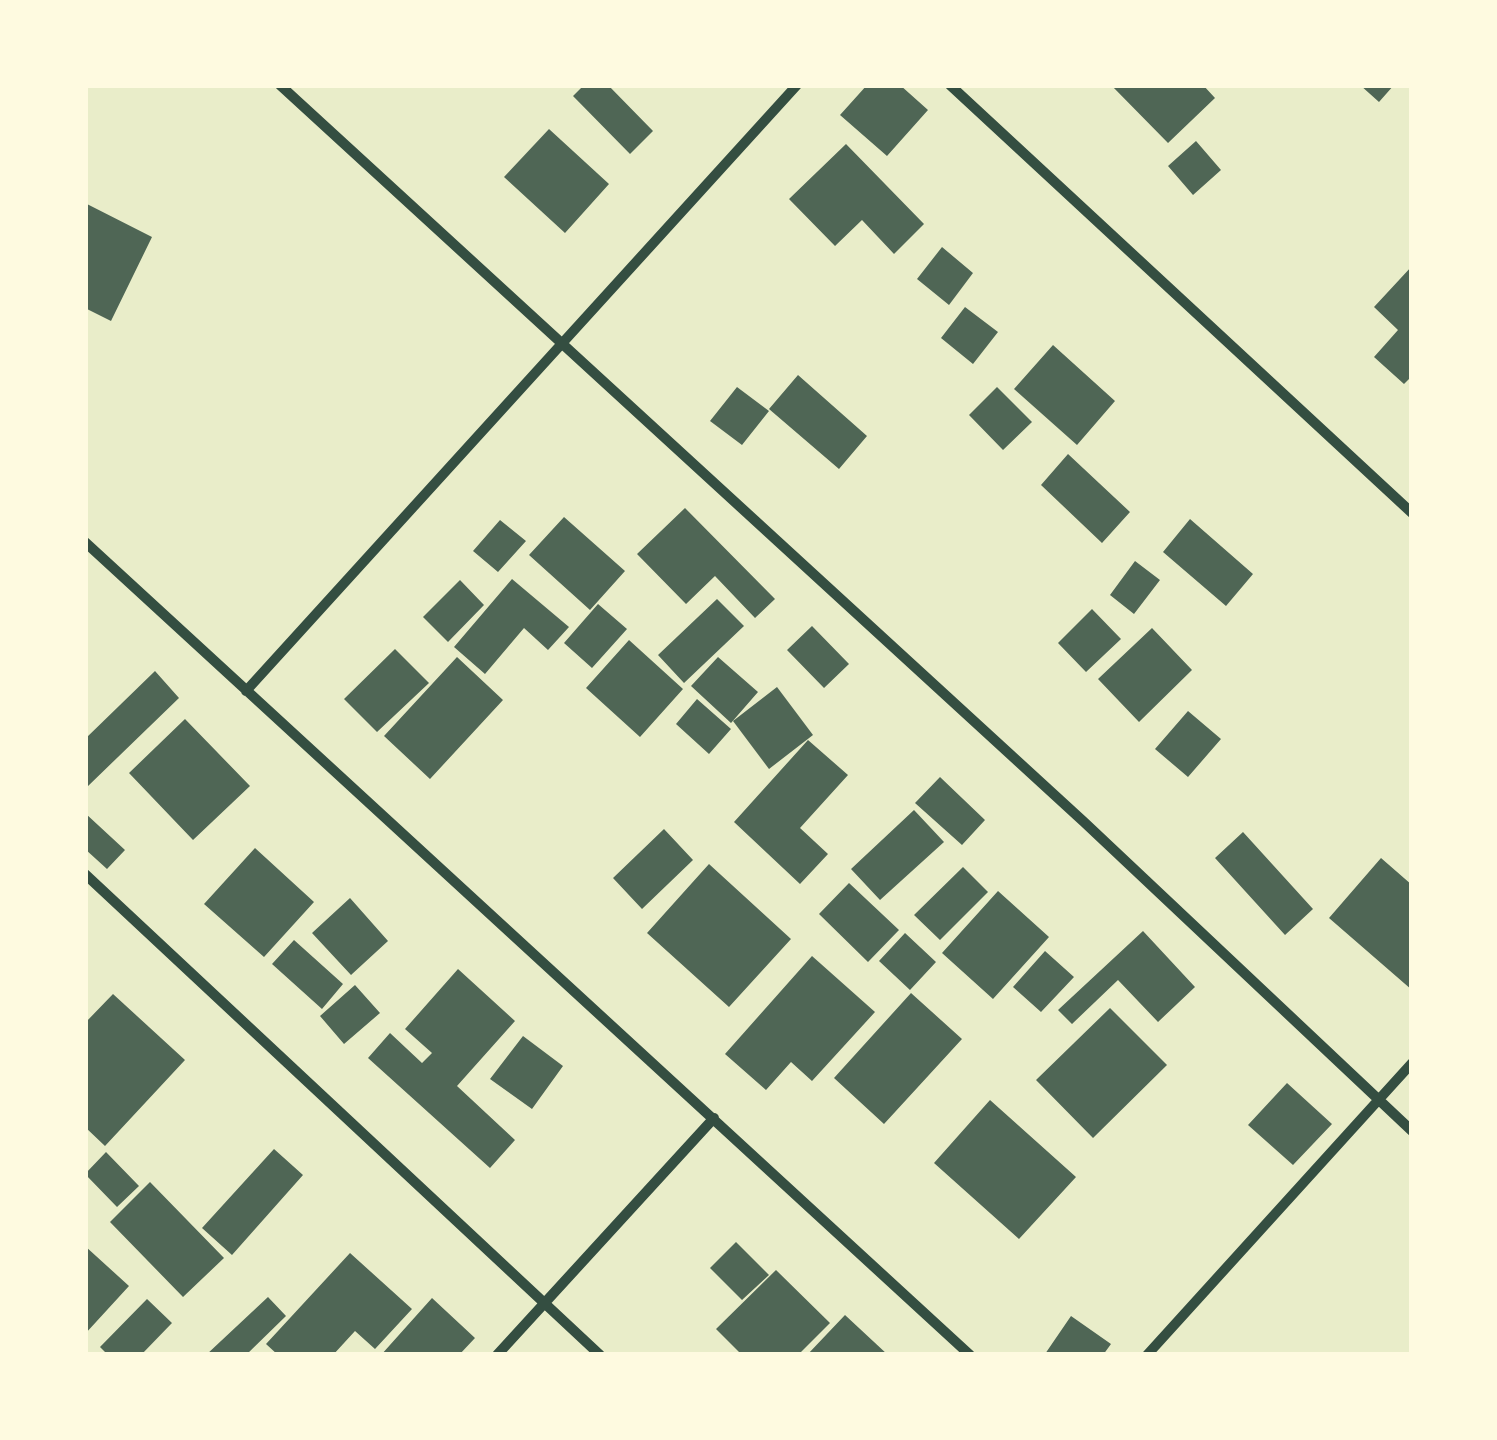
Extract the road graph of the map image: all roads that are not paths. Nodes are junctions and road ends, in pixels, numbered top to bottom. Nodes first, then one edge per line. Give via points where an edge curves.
1 (280, 85) edge
2 (797, 85) edge
3 (950, 85) edge
4 (560, 345) junction
5 (1412, 512) edge
6 (85, 542) edge
7 (246, 691) junction
8 (85, 874) edge
9 (1412, 1063) edge
10 (1378, 1100) junction
11 (714, 1118) junction
12 (1412, 1130) edge
13 (545, 1304) junction
14 (497, 1355) edge
15 (600, 1355) edge
16 (970, 1355) edge
17 (1147, 1355) edge

1 - 4 street
2 - 4 street
3 - 5 street
4 - 7 street
4 - 10 street
6 - 7 street
7 - 11 street
8 - 13 street
9 - 10 street
10 - 12 street
10 - 17 street
11 - 13 street
11 - 16 street
13 - 14 street
13 - 15 street

